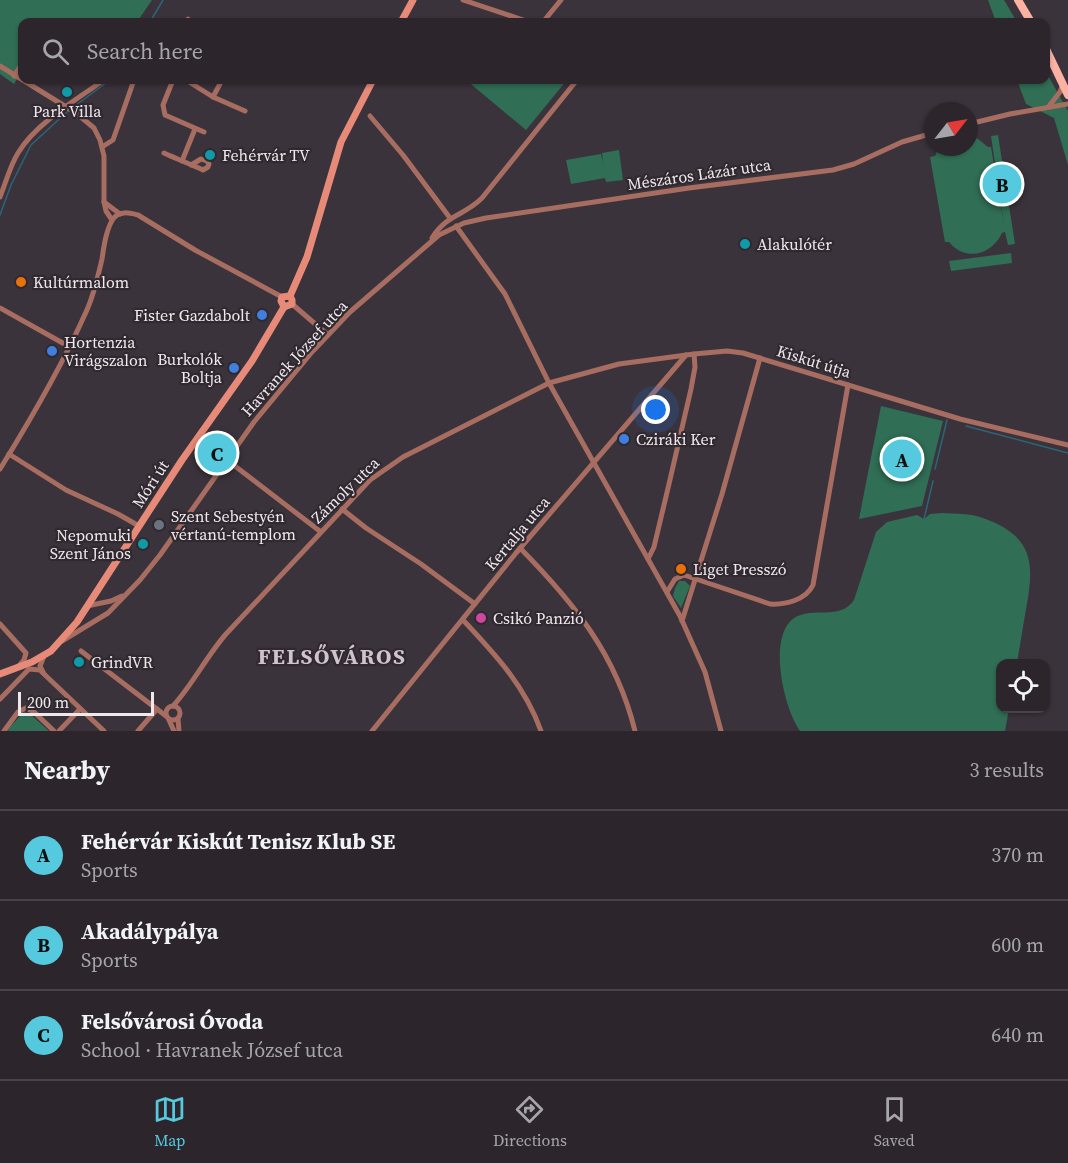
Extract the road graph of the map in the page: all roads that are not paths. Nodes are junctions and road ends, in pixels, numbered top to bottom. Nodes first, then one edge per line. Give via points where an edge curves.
1 (413, 0) edge
2 (463, 0) edge
3 (561, 0) edge
4 (1018, 0) edge
5 (474, 1) edge
6 (403, 18) edge
7 (519, 18) edge
8 (546, 18) edge
9 (1029, 18) edge
10 (1050, 57) edge
11 (0, 66) edge
12 (18, 70) edge
13 (14, 76) junction
14 (18, 78) edge
15 (28, 84) edge
16 (99, 84) edge
17 (133, 84) edge
18 (172, 84) edge
19 (192, 84) edge
20 (220, 84) edge
21 (371, 84) edge
22 (574, 84) edge
23 (1065, 86) edge
24 (1068, 95) edge
25 (213, 97) junction
26 (1068, 104) edge
27 (1049, 106) junction
28 (67, 107) junction
29 (245, 111) dead end
30 (370, 117) dead end
31 (978, 122) edge
32 (195, 129) junction
33 (204, 132) dead end
34 (924, 136) edge
35 (102, 147) junction
36 (164, 153) dead end
37 (182, 161) junction
38 (191, 165) dead end
39 (0, 197) edge
40 (104, 202) junction
41 (459, 213) junction
42 (120, 214) junction
43 (448, 219) junction
44 (112, 220) junction
45 (464, 223) junction
46 (453, 227) junction
47 (431, 240) junction
48 (286, 296) junction
49 (288, 306) junction
50 (0, 308) edge
51 (328, 335) junction
52 (68, 346) junction
53 (694, 354) junction
54 (687, 355) junction
55 (760, 358) junction
56 (549, 383) junction
57 (848, 386) junction
58 (1068, 445) edge
59 (9, 454) junction
60 (227, 460) junction
61 (596, 463) junction
62 (0, 469) edge
63 (342, 509) junction
64 (139, 526) junction
65 (321, 532) junction
66 (520, 548) junction
67 (648, 559) junction
68 (696, 579) junction
69 (667, 592) junction
70 (126, 593) junction
71 (475, 604) junction
72 (87, 606) junction
73 (463, 620) junction
74 (682, 621) junction
75 (0, 624) edge
76 (61, 642) junction
77 (81, 651) dead end
78 (44, 656) junction
79 (16, 668) junction
80 (0, 674) edge
81 (44, 674) junction
82 (0, 699) edge
83 (180, 699) junction
84 (170, 707) junction
85 (80, 709) junction
86 (157, 710) junction
87 (179, 710) junction
88 (168, 718) junction
89 (178, 718) junction
90 (4, 731) edge
91 (56, 731) edge
92 (104, 731) edge
93 (138, 731) edge
94 (174, 731) edge
95 (179, 731) edge
96 (372, 731) edge
97 (541, 731) edge
98 (635, 731) edge
99 (721, 731) edge

1 - 6 main road
2 - 5 street
3 - 8 street
4 - 9 main road
5 - 7 street
10 - 23 main road
11 - 13 street
12 - 13 street
13 - 14 street
15 - 28 street
16 - 28 street
17 - 35 street via 113,140
18 - 32 street via 164,112
19 - 25 street
20 - 25 street
21 - 48 main road via 341,142 307,257
22 - 41 street via 482,198
23 - 24 main road
23 - 27 street
25 - 29 street
26 - 27 street
27 - 31 street
28 - 35 street via 94,128
28 - 39 street via 22,147
30 - 43 street via 403,154
32 - 33 street
32 - 37 street
34 - 45 street, Mészáros Lázár utca via 833,170
35 - 40 street
36 - 37 street
37 - 38 street
40 - 42 street
40 - 44 street
41 - 43 street
41 - 45 street
42 - 44 street
42 - 48 street via 138,215 201,253
43 - 46 street
43 - 47 street
44 - 52 street via 87,310
45 - 46 street, Havranek József utca
46 - 47 street, Havranek József utca
46 - 56 street via 500,285
47 - 51 street, Havranek József utca
48 - 49 main road via 281,304
49 - 51 street
49 - 64 main road, Móri út
50 - 52 street
51 - 60 street, Havranek József utca
52 - 59 street
53 - 54 street, Kiskút útja
53 - 55 street, Kiskút útja via 726,351
53 - 67 street via 693,378
54 - 56 street, Kiskút útja via 610,365
54 - 61 street, Kertalja utca
55 - 57 street, Kiskút útja
55 - 68 street
56 - 61 street
56 - 63 street, Zámoly utca via 403,457 377,474
57 - 58 street, Kiskút útja
57 - 68 street via 810,591 803,597 770,604
59 - 62 street
59 - 64 street via 66,490
60 - 65 street
60 - 70 street, Havranek József utca via 160,555
61 - 66 street, Kertalja utca
61 - 67 street
63 - 65 street, Zámoly utca
63 - 71 street
64 - 72 main road, Móri út
65 - 83 street, Zámoly utca via 212,650
66 - 71 street, Kertalja utca
66 - 98 street via 570,602 597,639 623,692
67 - 69 street
68 - 69 street via 680,576
68 - 74 street
69 - 74 street
70 - 72 street
70 - 76 street, Havranek József utca via 101,618
71 - 73 street, Kertalja utca
72 - 76 main road, Móri út
73 - 96 street, Kertalja utca
73 - 97 street via 509,671
74 - 99 street via 707,680
75 - 79 street via 26,653
76 - 78 main road, Móri út
77 - 86 street
78 - 79 main road, Móri út
78 - 81 street via 40,666
79 - 80 main road, Móri út
81 - 82 street via 29,669
81 - 85 street
83 - 84 street, Zámoly utca
83 - 87 street, Zámoly utca
84 - 86 street
84 - 87 street
84 - 88 street
85 - 91 street
85 - 92 street
86 - 88 street
86 - 93 street
87 - 89 street, Zámoly utca
88 - 89 street
88 - 94 street
89 - 95 street, Zámoly utca
90 - 91 street via 18,712 26,708

